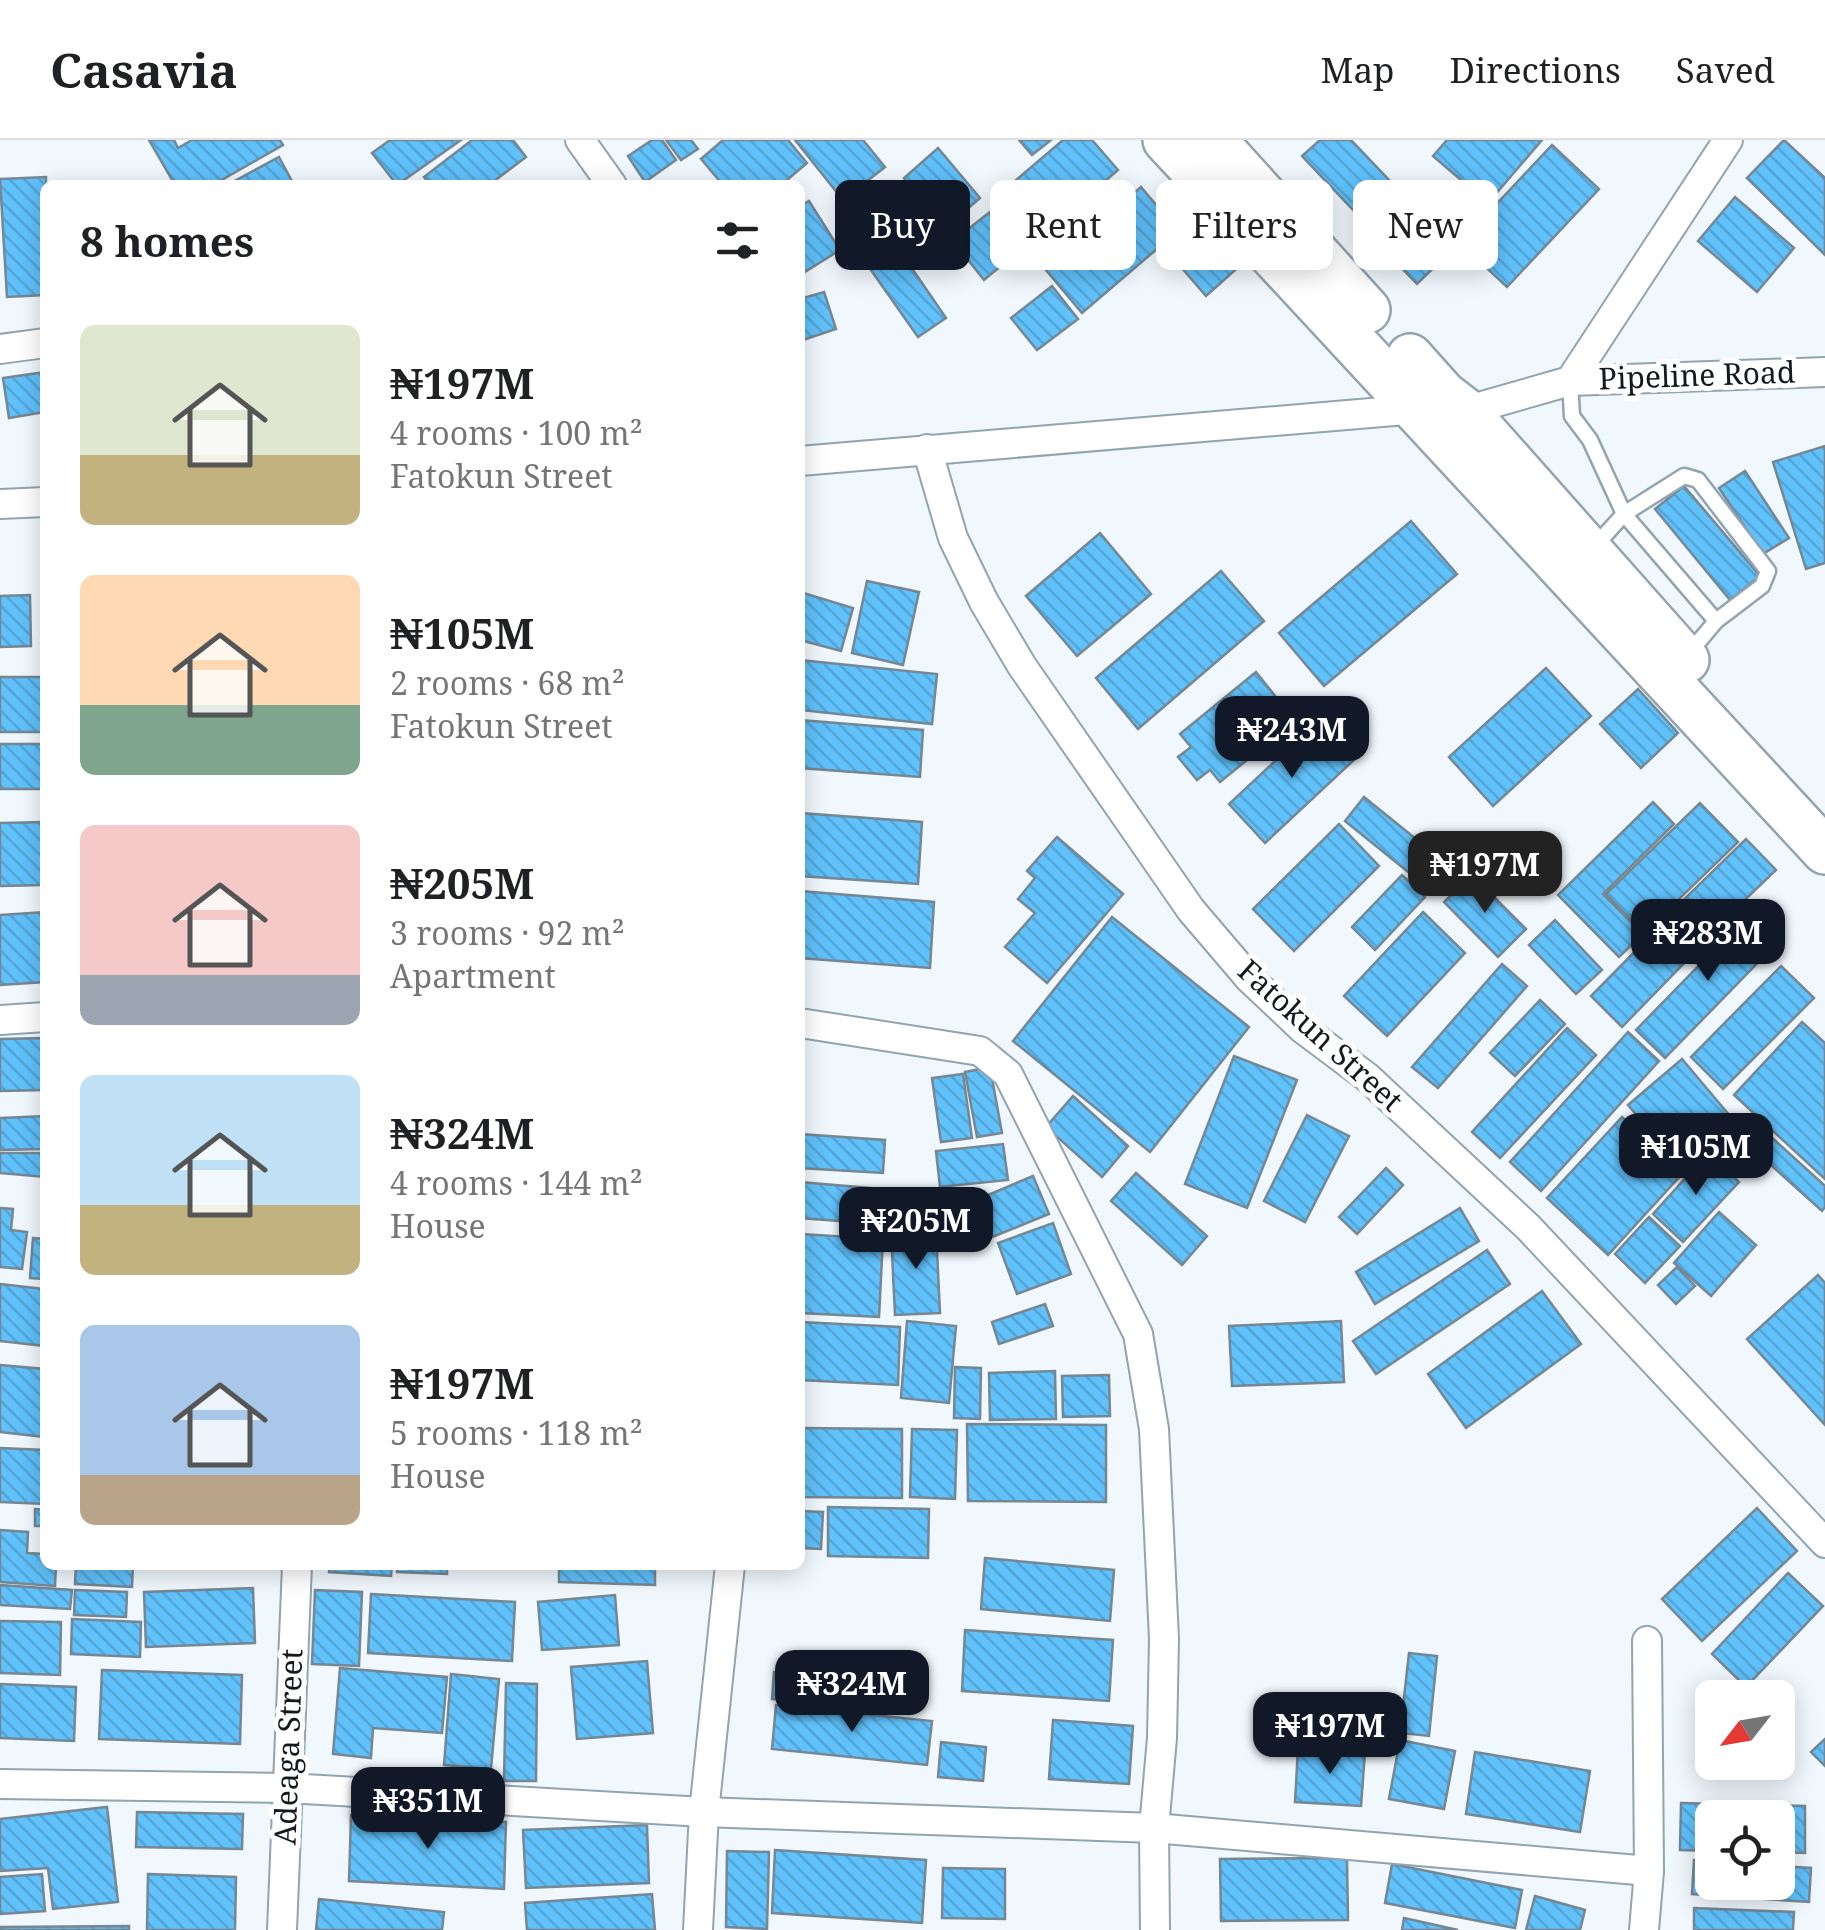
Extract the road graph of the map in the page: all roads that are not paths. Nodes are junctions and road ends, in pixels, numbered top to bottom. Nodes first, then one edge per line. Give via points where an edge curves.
1 (580, 140) edge
2 (1166, 140) edge
3 (1213, 140) edge
4 (1728, 140) edge
5 (608, 180) edge
6 (40, 344) edge
7 (0, 349) edge
8 (1825, 372) edge
9 (1570, 380) junction
10 (1418, 409) junction
11 (1464, 411) junction
12 (926, 448) junction
13 (805, 460) edge
14 (40, 502) edge
15 (0, 504) edge
16 (1624, 514) junction
17 (1591, 550) junction
18 (1716, 621) junction
19 (1685, 658) junction
20 (1825, 807) edge
21 (1825, 850) edge
22 (40, 1017) edge
23 (0, 1020) edge
24 (805, 1024) edge
25 (1825, 1543) edge
26 (297, 1570) edge
27 (729, 1570) edge
28 (1648, 1642) dead end
29 (0, 1784) edge
30 (287, 1788) junction
31 (704, 1812) junction
32 (1154, 1828) junction
33 (1649, 1871) junction
34 (282, 1930) edge
35 (698, 1930) edge
36 (1155, 1930) edge
37 (1644, 1930) edge

1 - 5 street
2 - 10 main road
3 - 11 main road
4 - 9 street
6 - 7 street
8 - 9 street, Pipeline Road
9 - 11 street, Pipeline Road
9 - 16 lane via 1572,416
10 - 11 street, Pipeline Road
10 - 12 street, Pipeline Road
10 - 21 main road
11 - 17 main road
12 - 13 street, Pipeline Road
12 - 25 street, Fatokun Street via 954,538 984,602 1191,910 1289,1016 1367,1077 1528,1227
14 - 15 street
16 - 17 lane
16 - 18 lane
16 - 18 lane via 1684,476 1698,480 1768,571 1753,595
17 - 19 main road
18 - 19 lane
19 - 20 main road
22 - 23 street
24 - 32 street via 980,1051 1008,1074 1138,1334 1154,1429 1164,1639
26 - 30 street, Adeaga Street
27 - 31 street
28 - 33 street
29 - 30 street
30 - 31 street
30 - 34 street, Adeaga Street
31 - 32 street
31 - 35 street
32 - 33 street
32 - 36 street
33 - 37 street

